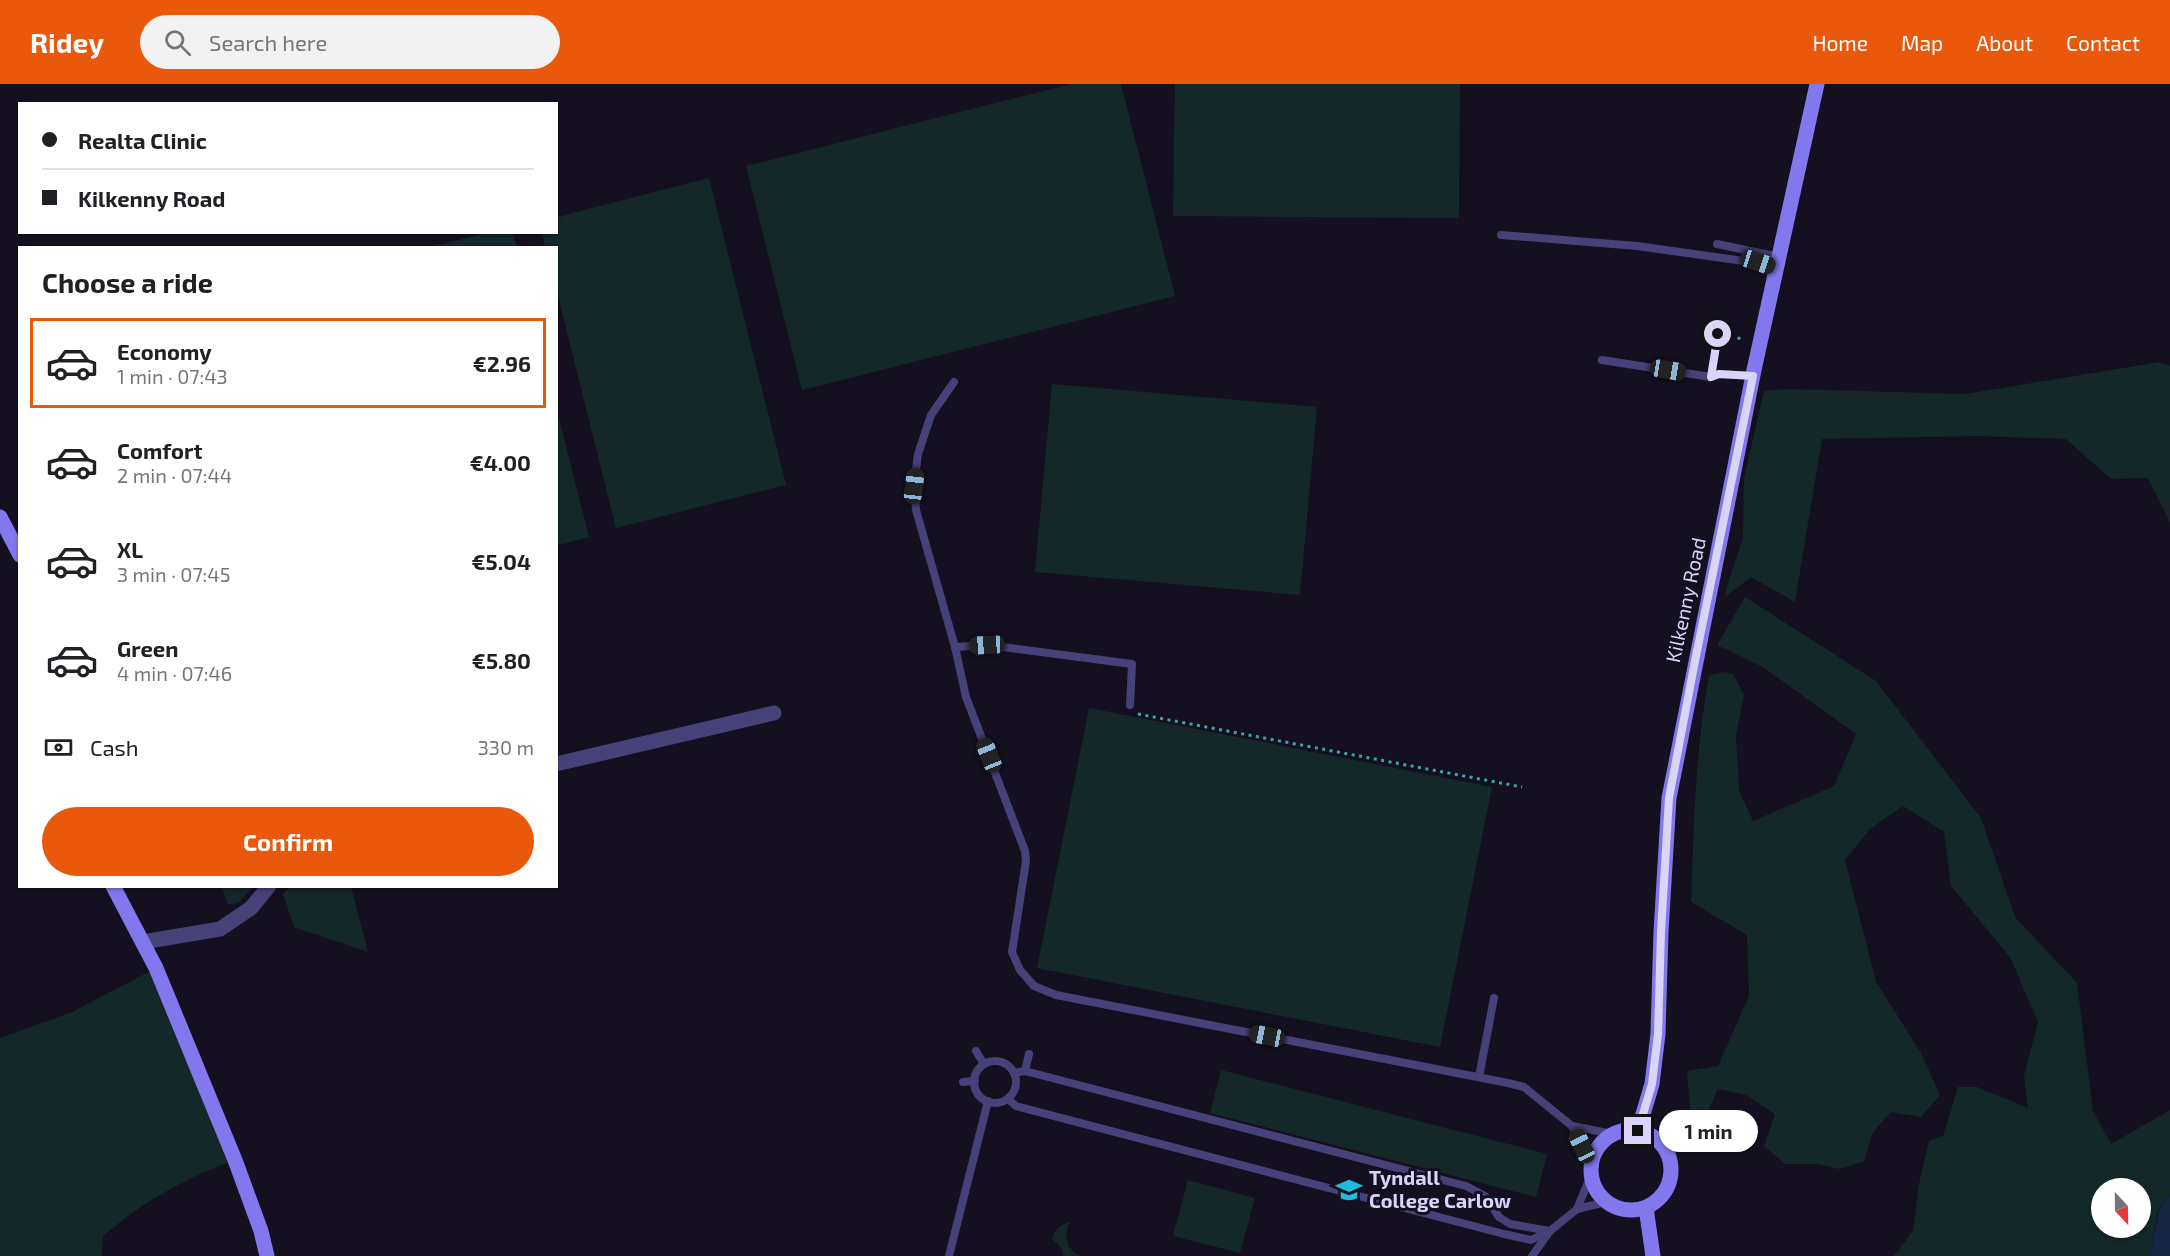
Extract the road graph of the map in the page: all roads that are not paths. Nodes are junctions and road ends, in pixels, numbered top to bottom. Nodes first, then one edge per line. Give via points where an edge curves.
1 (1817, 84) edge
2 (1501, 234) dead end
3 (1717, 244) dead end
4 (1778, 263) junction
5 (1718, 334) road end
6 (1602, 360) dead end
7 (1753, 376) junction
8 (1711, 377) junction
9 (954, 382) dead end
10 (0, 517) edge
11 (18, 551) edge
12 (955, 647) junction
13 (1130, 705) road end
14 (774, 713) dead end
15 (558, 764) edge
16 (114, 888) edge
17 (267, 888) edge
18 (143, 942) junction
19 (1494, 998) dead end
20 (976, 1051) dead end
21 (1029, 1054) dead end
22 (984, 1064) junction
23 (1025, 1071) junction
24 (1014, 1073) junction
25 (1479, 1077) junction
26 (975, 1081) junction
27 (963, 1082) dead end
28 (1008, 1098) junction
29 (988, 1101) junction
30 (1572, 1126) junction
31 (1638, 1131) junction
32 (1613, 1134) junction
33 (1591, 1170) junction
34 (1606, 1202) junction
35 (1646, 1208) junction
36 (1577, 1209) junction
37 (1550, 1231) junction
38 (267, 1256) edge
39 (949, 1256) edge
40 (1533, 1256) edge
41 (1653, 1256) edge

1 - 4 main road, Kilkenny Road
2 - 4 lane
3 - 4 lane
4 - 7 main road, Kilkenny Road
5 - 8 lane
6 - 8 lane
7 - 8 lane
7 - 31 main road, Kilkenny Road via 1669,798 1658,1034 1652,1084
9 - 12 lane via 931,416 918,454 914,486 922,536
10 - 11 main road
12 - 13 lane via 987,645 1132,664
12 - 25 lane via 966,697 1025,851 1012,952 1020,970 1034,986 1056,995
14 - 15 street
16 - 18 main road
17 - 18 street via 251,908 220,929
18 - 38 main road via 235,1160
19 - 25 lane
20 - 22 lane
21 - 23 lane
22 - 24 lane via 1004,1063
22 - 26 lane
23 - 24 lane
23 - 37 lane via 1466,1186 1485,1196 1499,1217 1510,1224
24 - 28 lane via 1016,1087
25 - 30 lane via 1524,1088
26 - 27 lane
26 - 29 lane via 978,1093
28 - 29 lane
28 - 37 lane via 1016,1106 1504,1234 1531,1240
29 - 39 lane
30 - 32 lane
30 - 33 lane
31 - 32 main road
31 - 35 main road via 1653,1136 1664,1147 1672,1170 1665,1193
32 - 33 main road via 1597,1149
33 - 34 main road via 1596,1190
33 - 36 lane
34 - 35 main road via 1621,1210
34 - 36 lane
35 - 41 main road
36 - 37 lane
37 - 40 lane

